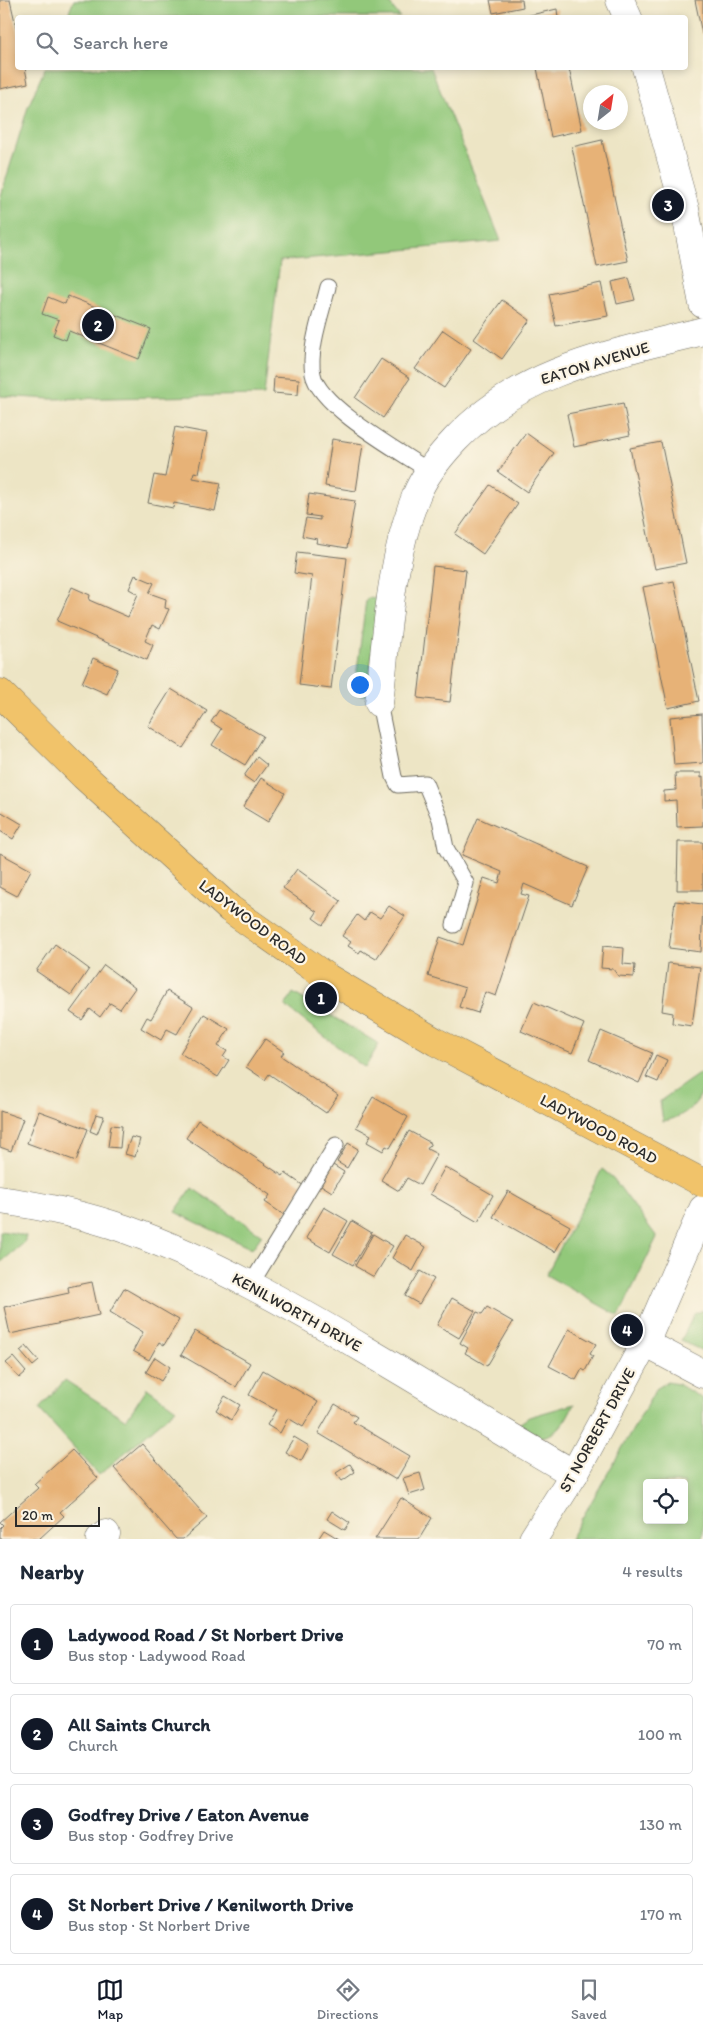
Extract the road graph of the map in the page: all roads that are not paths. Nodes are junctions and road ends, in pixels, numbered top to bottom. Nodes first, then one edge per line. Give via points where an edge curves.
1 (620, 0) edge
2 (627, 15) edge
3 (647, 70) edge
4 (328, 288) dead end
5 (703, 304) edge
6 (703, 331) edge
7 (429, 471) junction
8 (0, 693) edge
9 (379, 703) joint
10 (454, 926) dead end
11 (336, 1145) dead end
12 (703, 1184) edge
13 (0, 1200) edge
14 (703, 1209) edge
15 (251, 1284) junction
16 (645, 1343) junction
17 (703, 1374) edge
18 (574, 1474) junction
19 (533, 1539) edge

1 - 2 street
3 - 5 street via 685,209
4 - 7 lane via 313,349 313,375 320,390 338,410
6 - 7 street, EATON AVENUE via 570,367 529,384 487,410 443,452
7 - 9 street, EATON AVENUE via 406,522 392,584
8 - 12 main road, LADYWOOD ROAD via 84,776 230,909 328,978 436,1042
9 - 10 lane via 394,777 398,785 425,783 440,819 446,848 466,883
11 - 15 lane
13 - 15 street, KENILWORTH DRIVE via 51,1208 124,1229
14 - 16 street, ST NORBERT DRIVE
15 - 18 street, KENILWORTH DRIVE
16 - 17 street
16 - 18 street, ST NORBERT DRIVE
18 - 19 street, ST NORBERT DRIVE

